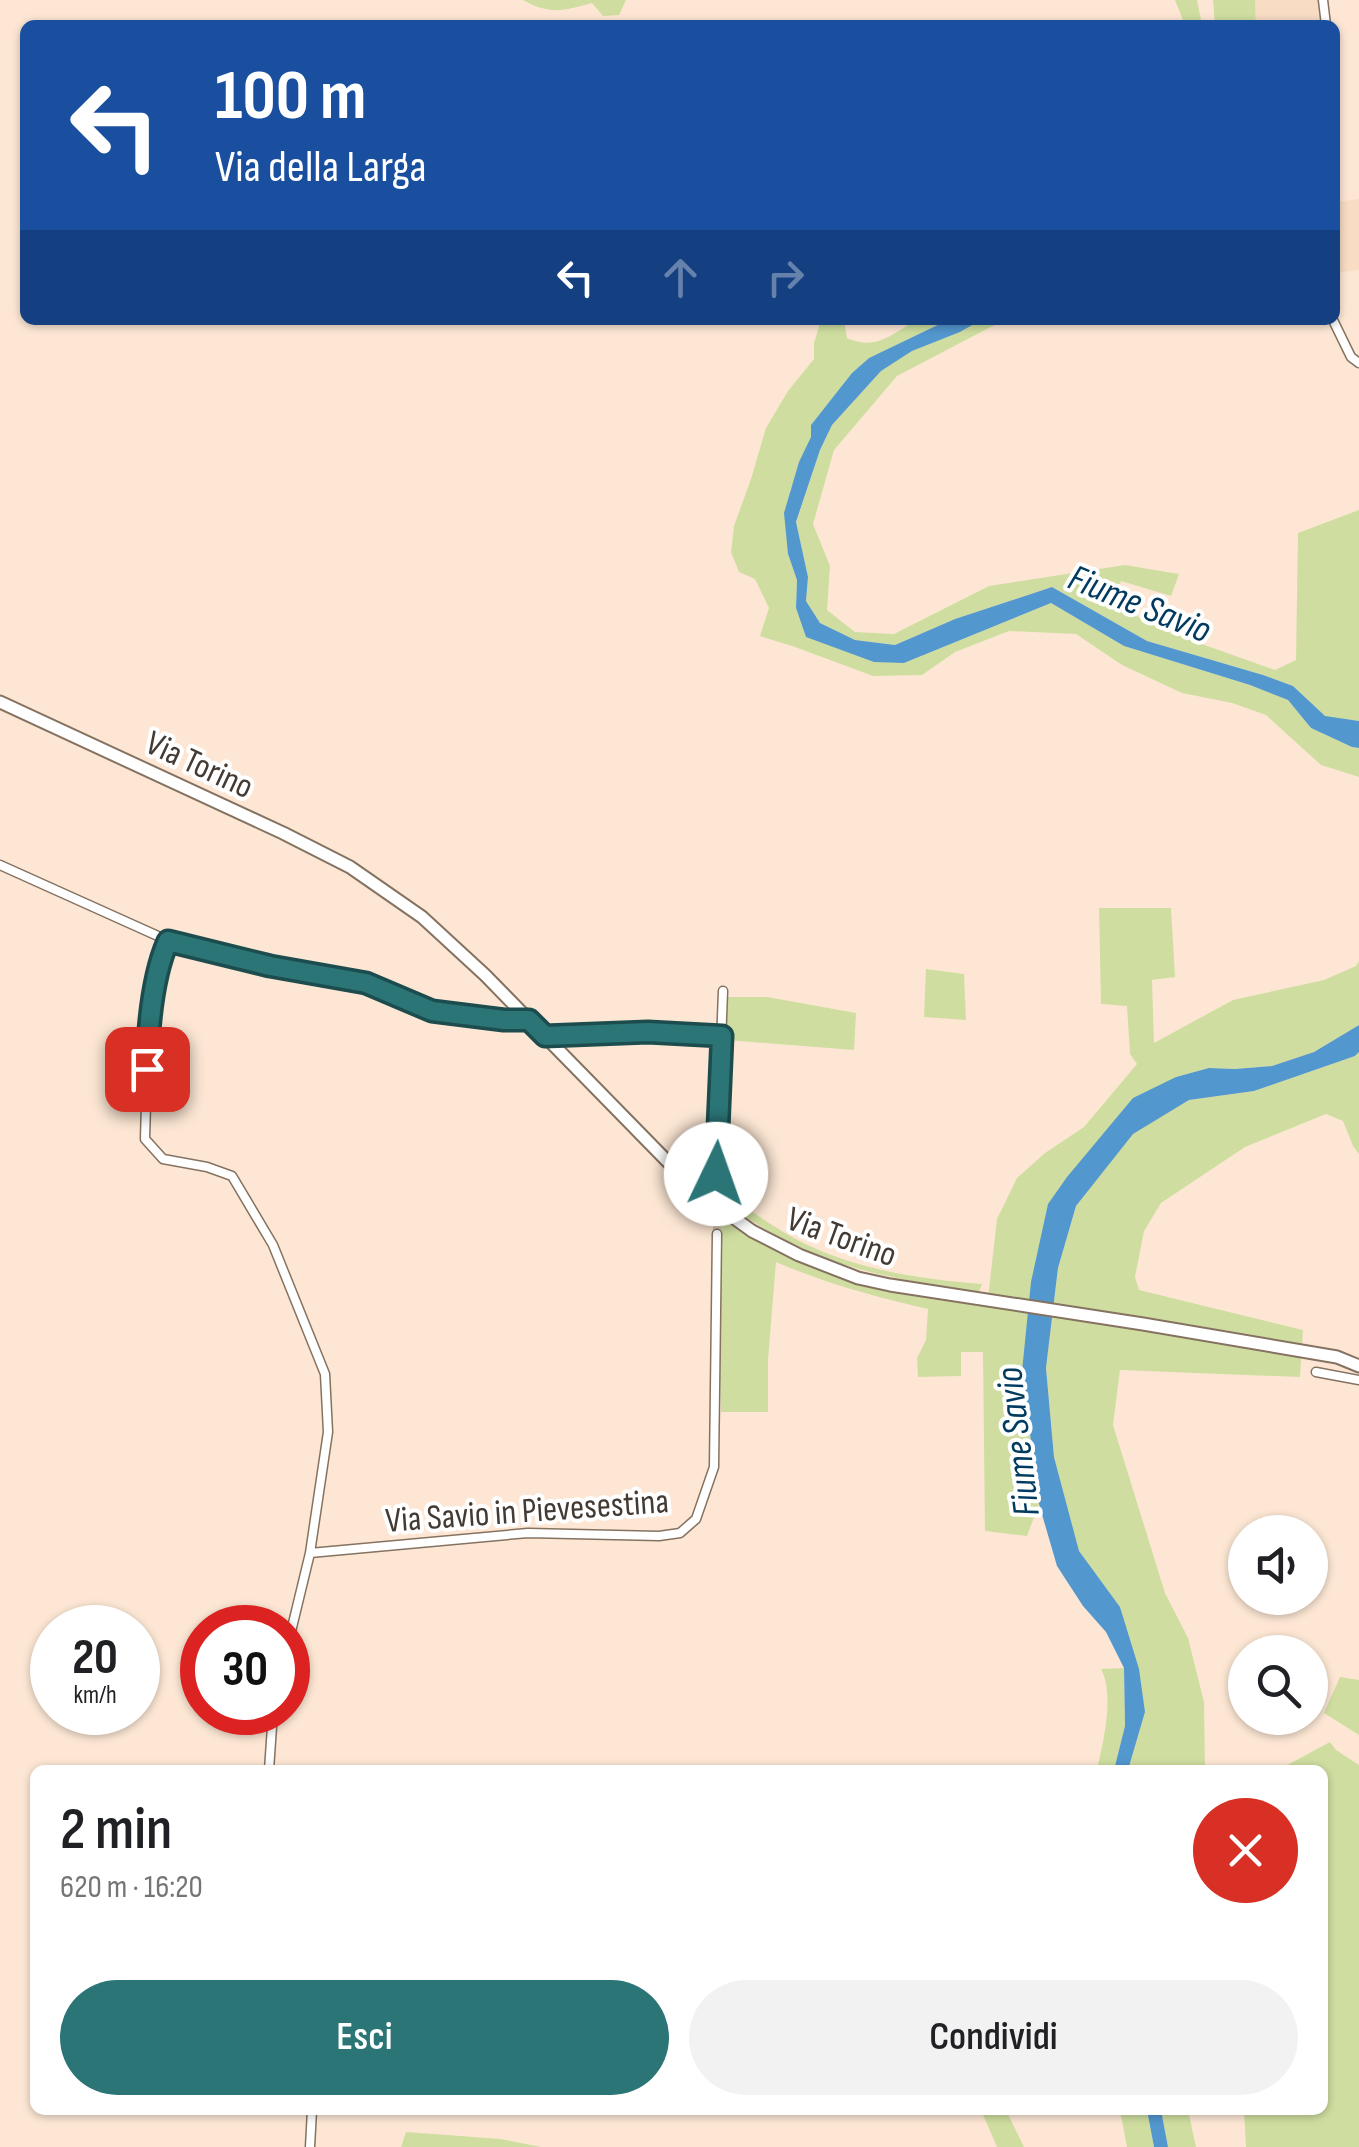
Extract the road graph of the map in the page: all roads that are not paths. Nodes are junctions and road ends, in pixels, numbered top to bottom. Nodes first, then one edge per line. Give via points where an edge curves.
1 (1336, 325) edge
2 (1359, 363) edge
3 (0, 702) edge
4 (0, 865) edge
5 (168, 941) junction
6 (723, 991) dead end
7 (529, 1020) junction
8 (545, 1036) junction
9 (722, 1036) junction
10 (716, 1174) tunnel mouth
11 (716, 1234) tunnel mouth
12 (1359, 1366) edge
13 (1316, 1372) dead end
14 (1356, 1377) edge
15 (310, 1553) junction
16 (297, 1605) edge
17 (271, 1735) edge
18 (270, 1765) edge
19 (312, 2115) edge
20 (310, 2146) edge

1 - 2 street
3 - 7 main road, Via Torino via 350,868 422,917
4 - 5 street
5 - 7 street via 366,983 432,1011
5 - 15 street via 148,1034 145,1139 163,1160 232,1176 272,1245 317,1356 328,1432
6 - 9 street
7 - 8 main road, Via Torino
8 - 9 street
8 - 12 main road, Via Torino via 712,1202 752,1231 826,1268 925,1292 1143,1324
9 - 10 street
11 - 15 street, Via Savio in Pievesestina via 714,1467 696,1519 680,1534 528,1533
13 - 14 street
15 - 16 street
17 - 18 street
19 - 20 street

